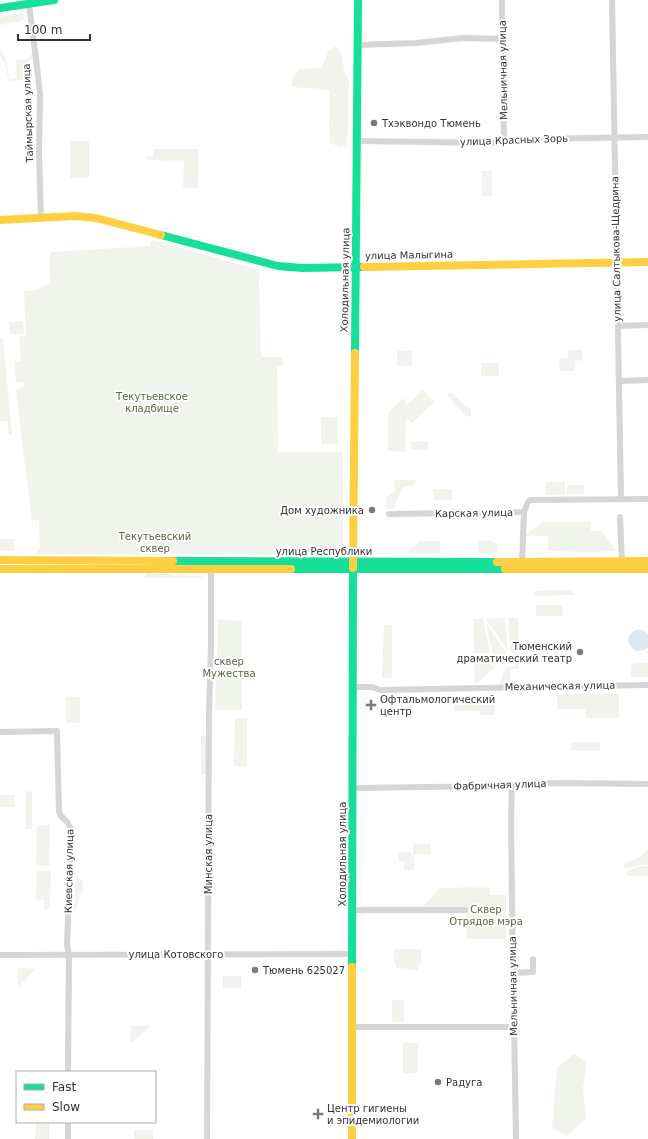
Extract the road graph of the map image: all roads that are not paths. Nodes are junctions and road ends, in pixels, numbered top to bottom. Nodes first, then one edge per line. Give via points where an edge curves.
1 (54, 0) edge
2 (358, 0) edge
3 (502, 0) edge
4 (612, 0) edge
5 (29, 4) junction
6 (0, 8) edge
7 (502, 39) junction
8 (357, 44) junction
9 (648, 137) edge
10 (614, 138) junction
11 (357, 140) junction
12 (504, 141) junction
13 (43, 218) junction
14 (0, 220) edge
15 (617, 262) junction
16 (648, 262) edge
17 (355, 266) junction
18 (648, 325) edge
19 (618, 326) junction
20 (648, 380) edge
21 (619, 381) junction
22 (621, 499) junction
23 (648, 499) edge
24 (524, 512) junction
25 (389, 514) dead end
26 (620, 517) dead end
27 (0, 560) edge
28 (648, 561) edge
29 (522, 562) junction
30 (622, 562) junction
31 (353, 565) junction
32 (0, 569) edge
33 (648, 569) edge
34 (211, 570) junction
35 (648, 685) edge
36 (352, 687) junction
37 (0, 732) edge
38 (648, 784) edge
39 (512, 785) junction
40 (352, 788) junction
41 (352, 910) junction
42 (465, 910) dead end
43 (207, 954) junction
44 (352, 954) junction
45 (0, 955) edge
46 (69, 955) junction
47 (533, 959) dead end
48 (513, 973) junction
49 (352, 1027) junction
50 (514, 1027) junction
51 (68, 1071) edge
52 (68, 1123) edge
53 (68, 1139) edge
54 (206, 1139) edge
55 (352, 1139) edge
56 (516, 1139) edge

1 - 5 street
2 - 8 street, Холодильная улица
3 - 7 street, Мельничная улица
4 - 10 street, улица Салтыкова-Щедрина
5 - 6 street
5 - 13 street, Таймырская улица via 38,74
7 - 8 street via 463,38 416,43
7 - 12 street, Мельничная улица
8 - 11 street, Холодильная улица
9 - 10 street, улица Красных Зорь
10 - 12 street, улица Красных Зорь
10 - 15 street, улица Салтыкова-Щедрина
11 - 12 street, улица Красных Зорь via 480,143
11 - 17 street, Холодильная улица
13 - 14 street
13 - 17 street, улица Малыгина via 96,218 278,266
15 - 16 street, улица Малыгина
15 - 17 street, улица Малыгина
15 - 19 street, улица Салтыкова-Щедрина
17 - 31 street, Холодильная улица
18 - 19 street
19 - 21 street, улица Салтыкова-Щедрина
20 - 21 street
21 - 22 street, улица Салтыкова-Щедрина
22 - 23 street, Карская улица
22 - 24 street, Карская улица via 530,500
24 - 25 street, Карская улица
24 - 29 street
26 - 30 street
27 - 31 street, улица Республики
28 - 30 street, улица Республики
29 - 30 street, улица Республики
29 - 31 street, улица Республики
31 - 33 street, улица Республики
31 - 34 street, улица Республики
31 - 36 street, Холодильная улица
32 - 34 street, улица Республики
34 - 43 street, Минская улица
35 - 36 street, Механическая улица via 380,690 372,687
36 - 40 street, Холодильная улица
37 - 46 street, Киевская улица via 57,731 59,812 70,827 67,945
38 - 39 street, Фабричная улица
39 - 40 street, Фабричная улица
39 - 48 street, Мельничная улица
40 - 41 street, Холодильная улица
41 - 42 street
41 - 44 street, Холодильная улица
43 - 44 street, улица Котовского
43 - 46 street, улица Котовского
43 - 54 street, Минская улица
44 - 49 street, Холодильная улица
45 - 46 street, улица Котовского
46 - 51 street, Киевская улица
47 - 48 street via 533,972
48 - 50 street, Мельничная улица
49 - 50 street
49 - 55 street, Холодильная улица
50 - 56 street, Мельничная улица
52 - 53 street

